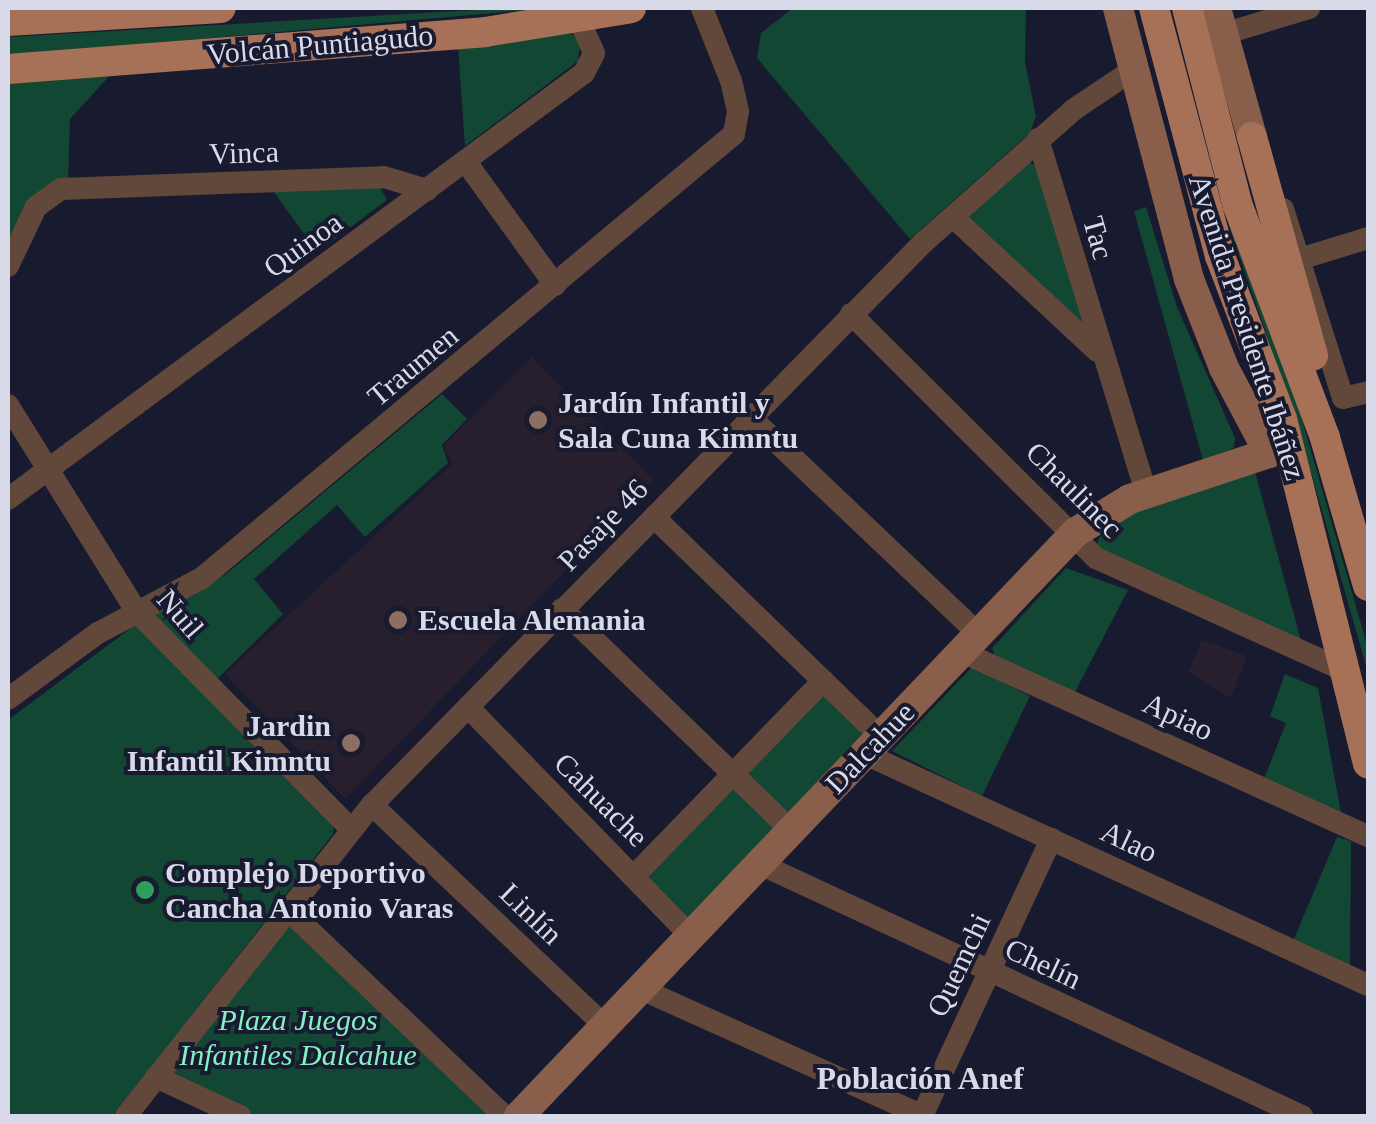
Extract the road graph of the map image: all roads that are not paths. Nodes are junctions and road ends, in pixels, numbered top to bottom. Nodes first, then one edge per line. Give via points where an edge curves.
1 (221, 8) edge
2 (631, 8) edge
3 (702, 8) edge
4 (1118, 8) edge
5 (1154, 8) edge
6 (1187, 8) edge
7 (1309, 8) edge
8 (572, 14) edge
9 (8, 21) edge
10 (1219, 21) edge
11 (8, 68) edge
12 (1134, 69) junction
13 (1252, 136) junction
14 (1038, 140) junction
15 (466, 162) junction
16 (427, 190) junction
17 (952, 217) junction
18 (1368, 238) edge
19 (1303, 258) junction
20 (8, 266) edge
21 (555, 285) junction
22 (852, 314) junction
23 (1100, 353) junction
24 (1368, 392) edge
25 (8, 405) edge
26 (749, 416) junction
27 (1326, 438) junction
28 (1269, 453) junction
29 (44, 470) junction
30 (1146, 492) junction
31 (8, 498) edge
32 (1302, 502) junction
33 (654, 517) junction
34 (1076, 532) junction
35 (1363, 549) edge
36 (1368, 586) edge
37 (562, 609) junction
38 (137, 612) junction
39 (970, 643) junction
40 (1349, 673) junction
41 (823, 682) junction
42 (8, 699) edge
43 (468, 707) junction
44 (873, 746) junction
45 (1368, 763) edge
46 (733, 774) junction
47 (372, 804) junction
48 (350, 828) junction
49 (792, 831) junction
50 (1368, 836) edge
51 (1051, 839) junction
52 (760, 864) junction
53 (634, 876) junction
54 (287, 909) junction
55 (691, 936) junction
56 (989, 972) junction
57 (1368, 985) edge
58 (641, 988) junction
59 (606, 1026) junction
60 (156, 1077) junction
61 (126, 1116) edge
62 (240, 1116) edge
63 (504, 1116) edge
64 (520, 1116) edge
65 (923, 1116) edge
66 (1302, 1116) edge

1 - 9 main road, Volcán Puntiagudo
2 - 8 main road, Volcán Puntiagudo
3 - 21 street, Traumen via 731,81 738,111 734,134
4 - 12 street, Avenida Presidente Ibáñez
5 - 32 main road, Avenida Presidente Ibáñez via 1220,256 1270,381
6 - 27 main road, Avenida Presidente Ibáñez via 1238,206
7 - 10 street
8 - 11 main road, Volcán Puntiagudo
8 - 15 street, Quinoa via 592,42 589,68
10 - 13 street
12 - 14 street, Pasaje 46
12 - 28 street, Avenida Presidente Ibáñez via 1190,279 1224,368
13 - 19 street
13 - 27 main road via 1311,347
14 - 17 street, Pasaje 46
14 - 23 street, Tac
15 - 16 street, Quinoa
15 - 21 street
16 - 20 street, Vinca via 384,177 61,189 36,207
16 - 29 street, Quinoa
17 - 22 street, Pasaje 46
17 - 23 street, Tac
18 - 19 street
19 - 24 street via 1344,399
21 - 38 street, Traumen via 202,578
22 - 26 street, Pasaje 46
22 - 34 street, Chaulinec
23 - 30 street, Tac
25 - 29 street, Nuil
26 - 33 street, Pasaje 46
26 - 39 street, Apiao
27 - 35 main road, Avenida Presidente Ibáñez
28 - 30 street, Dalcahue
28 - 32 main road
29 - 31 street, Quinoa
29 - 38 street, Nuil
30 - 34 street, Dalcahue
32 - 40 main road, Avenida Presidente Ibáñez
33 - 37 street, Pasaje 46
33 - 41 street, Alao
34 - 39 street, Dalcahue
34 - 40 street, Chaulinec via 1106,564
35 - 36 main road, Avenida Presidente Ibáñez
37 - 43 street, Pasaje 46
37 - 46 street
38 - 42 street, Traumen
38 - 48 street, Nuil
39 - 44 street, Dalcahue
39 - 50 street, Apiao
40 - 45 main road, Avenida Presidente Ibáñez
41 - 44 street, Alao
41 - 46 street
43 - 47 street, Pasaje 46
43 - 53 street, Cahuache
44 - 49 street, Dalcahue
44 - 51 street, Alao
46 - 49 street
46 - 53 street
47 - 48 street, Pasaje 46
47 - 59 street, Linlín
48 - 54 street, Pasaje 46
49 - 52 street, Dalcahue
51 - 56 street, Quemchi
51 - 57 street, Alao
52 - 55 street, Dalcahue
52 - 56 street, Chelín
53 - 55 street, Cahuache
54 - 60 street, Pasaje 46
54 - 63 street
55 - 58 street, Dalcahue
56 - 65 street, Quemchi
56 - 66 street, Chelín
58 - 59 street, Dalcahue
58 - 65 street
59 - 64 street, Dalcahue
60 - 61 street, Pasaje 46
60 - 62 street

